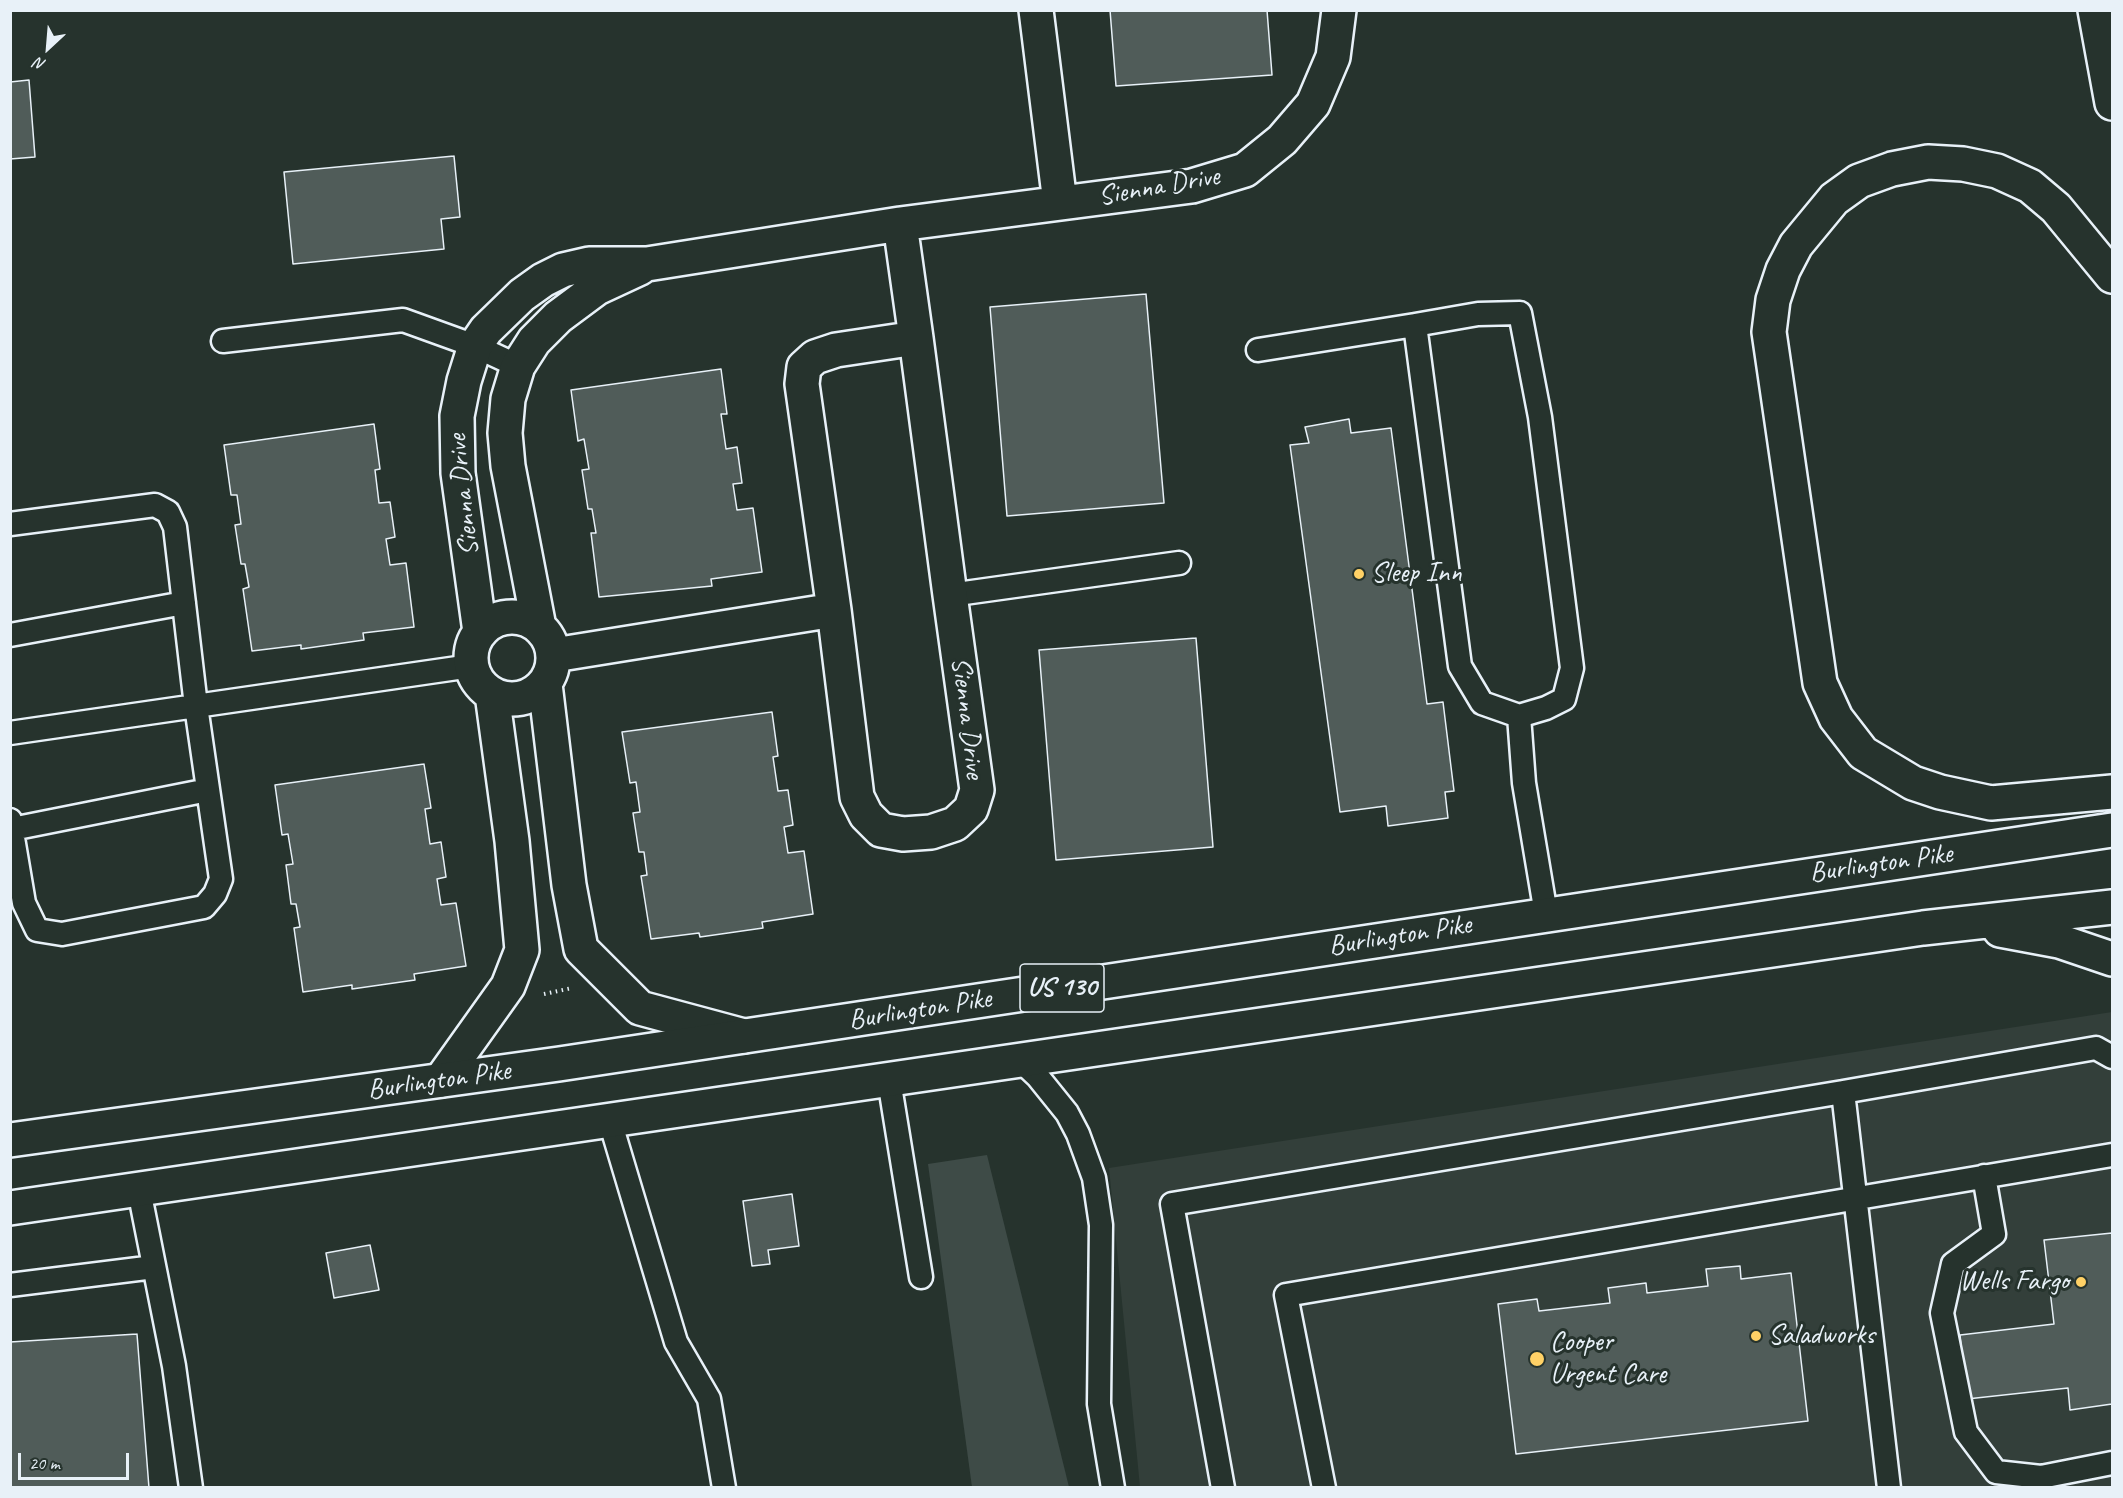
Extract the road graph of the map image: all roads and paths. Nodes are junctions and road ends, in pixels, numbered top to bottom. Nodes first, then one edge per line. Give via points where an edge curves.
1 (1036, 10) edge
2 (1339, 10) edge
3 (2095, 10) edge
4 (2112, 103) edge
5 (1060, 203) junction
6 (900, 224) junction
7 (647, 264) junction
8 (2112, 276) edge
9 (1415, 325) junction
10 (916, 338) junction
11 (223, 340) dead end
12 (475, 346) junction
13 (1258, 350) dead end
14 (518, 366) junction
15 (10, 524) edge
16 (1179, 562) dead end
17 (950, 595) junction
18 (184, 603) junction
19 (834, 610) junction
20 (480, 632) junction
21 (10, 635) edge
22 (546, 655) junction
23 (471, 666) junction
24 (492, 694) junction
25 (196, 706) junction
26 (1519, 716) junction
27 (10, 733) edge
28 (208, 790) junction
29 (2112, 792) edge
30 (11, 825) edge
31 (2112, 830) edge
32 (2112, 908) edge
33 (1546, 914) junction
34 (1923, 928) junction
35 (2112, 959) edge
36 (576, 986) dead end
37 (540, 994) dead end
38 (744, 1036) junction
39 (2112, 1057) edge
40 (1021, 1060) junction
41 (441, 1080) junction
42 (889, 1080) junction
43 (1843, 1092) junction
44 (610, 1121) junction
45 (10, 1140) edge
46 (2112, 1155) edge
47 (1984, 1176) junction
48 (139, 1190) junction
49 (1857, 1198) junction
50 (10, 1208) edge
51 (154, 1267) junction
52 (921, 1276) dead end
53 (10, 1285) edge
54 (2112, 1463) edge
55 (191, 1488) edge
56 (724, 1488) edge
57 (1113, 1488) edge
58 (1223, 1488) edge
59 (1324, 1488) edge
60 (1889, 1488) edge

1 - 5 main road, Sienna Drive
2 - 5 main road, Sienna Drive via 1333,57 1313,104 1282,140 1245,170 1192,186
3 - 4 main road
5 - 6 main road, Sienna Drive
6 - 7 main road, Sienna Drive
6 - 10 main road, Sienna Drive
7 - 12 main road, Sienna Drive via 589,264 563,270 522,295
7 - 14 main road, Sienna Drive via 577,301 534,341
8 - 29 main road via 2056,208 2030,186 1997,171 1928,162 1859,181 1833,199 1796,245 1783,270 1773,300 1769,332 1820,683 1836,718 1863,753 1913,783 1940,792 1991,802
9 - 13 lane
9 - 26 lane via 1460,666 1482,703
9 - 26 lane via 1478,314 1520,313 1540,417 1572,668 1564,699
10 - 17 main road, Sienna Drive
10 - 19 main road, Sienna Drive via 836,350 815,357 804,367 802,384
11 - 12 lane via 402,320
12 - 14 lane
12 - 20 main road, Sienna Drive via 457,416 458,473
14 - 22 main road, Sienna Drive via 508,399 508,466
15 - 18 lane via 155,505 168,512 175,527
16 - 17 lane
17 - 19 main road, Sienna Drive via 977,790 970,809 955,824 931,832 903,834 881,830 857,797
18 - 21 lane
18 - 25 lane
19 - 22 main road
20 - 22 main road via 498,620 519,617
20 - 23 main road, Sienna Drive via 472,648
22 - 24 main road via 529,696 510,699
22 - 38 main road, Sienna Drive via 569,885 581,949 640,1008
23 - 24 main road via 479,682
23 - 25 lane
24 - 41 main road via 522,950 508,986
25 - 27 lane
25 - 28 lane
26 - 33 lane via 1524,783
28 - 30 lane
28 - 30 lane via 221,879 204,907 62,934 37,930 24,903
31 - 33 main road, Burlington Pike / US 130
32 - 34 main road, US 130
33 - 38 main road, Burlington Pike / US 130
34 - 35 main road via 2002,930 2059,941
34 - 40 main road, US 130
36 - 37 path
38 - 41 main road, Burlington Pike / US 130
39 - 43 lane via 2096,1048
40 - 42 main road, US 130
40 - 57 lane via 1067,1113 1094,1178 1101,1225 1099,1404
41 - 45 main road, Burlington Pike / US 130
42 - 44 main road, US 130
42 - 52 lane
43 - 49 lane
43 - 58 lane via 1172,1204
44 - 48 main road, US 130
44 - 56 lane via 676,1342 709,1399
46 - 47 lane
47 - 49 lane
47 - 54 lane via 1994,1234 1953,1264 1942,1313 1966,1432 1996,1472 2041,1477
48 - 50 main road, US 130
48 - 51 lane
49 - 59 lane via 1286,1295
49 - 60 lane
51 - 53 lane
51 - 55 lane via 174,1366

